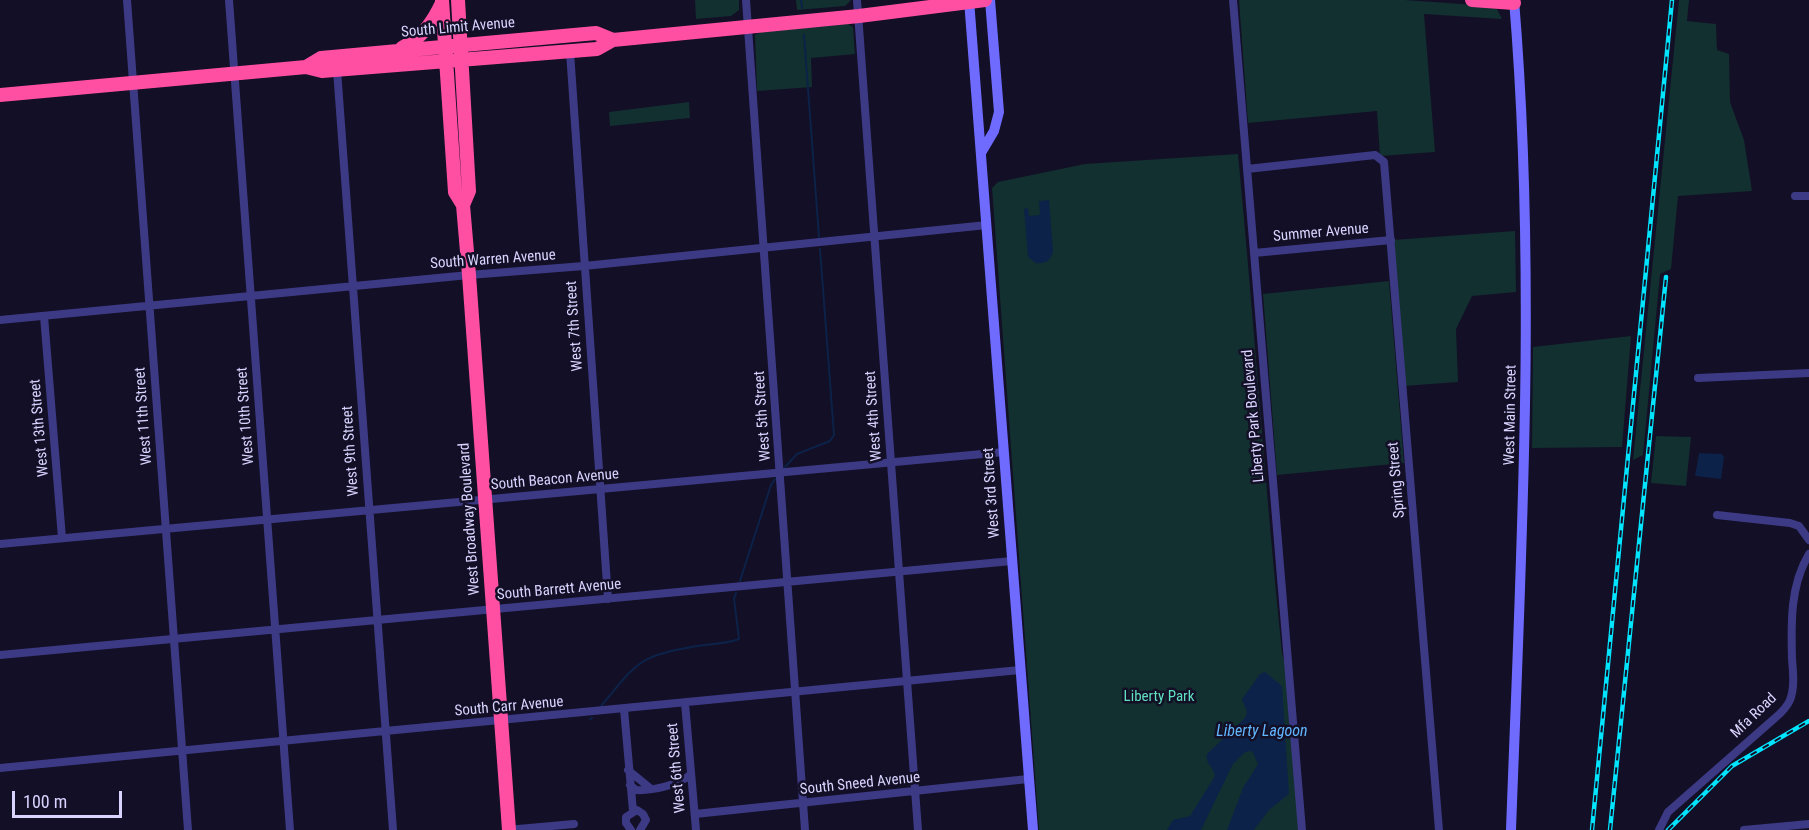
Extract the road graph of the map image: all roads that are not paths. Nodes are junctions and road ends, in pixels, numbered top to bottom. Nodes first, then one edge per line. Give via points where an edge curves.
1 (127, 0) edge
2 (229, 0) edge
3 (458, 0) edge
4 (746, 0) edge
5 (858, 0) edge
6 (985, 0) edge
7 (990, 0) edge
8 (1233, 0) edge
9 (1472, 0) edge
10 (442, 1) edge
11 (970, 1) edge
12 (1514, 1) edge
13 (914, 4) edge
14 (859, 16) junction
15 (748, 26) junction
16 (613, 40) junction
17 (461, 44) junction
18 (446, 46) junction
19 (397, 50) junction
20 (570, 52) junction
21 (462, 59) junction
22 (447, 61) junction
23 (306, 67) junction
24 (337, 70) junction
25 (234, 74) junction
26 (133, 84) junction
27 (0, 95) edge
28 (981, 153) junction
29 (1247, 168) junction
30 (1795, 196) dead end
31 (1809, 196) edge
32 (463, 205) junction
33 (987, 225) junction
34 (875, 238) junction
35 (1391, 240) junction
36 (765, 249) junction
37 (1254, 253) junction
38 (584, 266) junction
39 (469, 275) junction
40 (353, 286) junction
41 (250, 296) junction
42 (150, 307) junction
43 (44, 316) junction
44 (0, 320) edge
45 (1809, 373) edge
46 (1698, 378) dead end
47 (1004, 452) junction
48 (891, 462) junction
49 (780, 473) junction
50 (600, 489) junction
51 (485, 500) junction
52 (369, 510) junction
53 (1717, 515) dead end
54 (267, 520) junction
55 (165, 529) junction
56 (62, 538) junction
57 (1809, 540) edge
58 (0, 544) edge
59 (1809, 554) edge
60 (1012, 561) junction
61 (899, 572) junction
62 (788, 582) junction
63 (608, 599) junction
64 (493, 610) junction
65 (377, 620) junction
66 (275, 629) junction
67 (174, 639) junction
68 (0, 655) edge
69 (1020, 670) junction
70 (907, 682) junction
71 (795, 693) junction
72 (685, 704) junction
73 (624, 709) junction
74 (501, 721) junction
75 (385, 732) junction
76 (283, 742) junction
77 (182, 751) junction
78 (0, 768) edge
79 (628, 770) junction
80 (691, 774) junction
81 (1028, 779) junction
82 (629, 784) junction
83 (675, 785) junction
84 (650, 788) junction
85 (915, 791) junction
86 (693, 794) junction
87 (803, 803) junction
88 (633, 811) junction
89 (695, 814) junction
90 (574, 824) dead end
91 (1809, 824) edge
92 (188, 830) edge
93 (290, 830) edge
94 (393, 830) edge
95 (502, 830) edge
96 (509, 830) edge
97 (631, 830) edge
98 (640, 830) edge
99 (696, 830) edge
100 (805, 830) edge
101 (918, 830) edge
102 (1033, 830) edge
103 (1302, 830) edge
104 (1439, 830) edge
105 (1511, 830) edge
106 (1659, 830) edge
107 (1744, 830) edge

1 - 26 street, West 11th Street
2 - 25 street, West 10th Street
3 - 17 highway, West Broadway Boulevard
4 - 15 street, West 5th Street
5 - 14 street, West 4th Street
6 - 11 highway, South Limit Avenue
7 - 28 street via 999,112 994,132
8 - 29 street, Liberty Park Boulevard
9 - 12 highway
10 - 18 highway, West Broadway Boulevard
10 - 19 highway via 435,19 422,35
11 - 13 highway, South Limit Avenue
11 - 28 street, West 3rd Street
12 - 105 street, West Main Street via 1526,195 1527,382
13 - 14 highway, South Limit Avenue
14 - 15 highway, South Limit Avenue
14 - 34 street, West 4th Street
15 - 16 highway, South Limit Avenue
15 - 36 street, West 5th Street
16 - 17 highway, South Limit Avenue via 596,33
16 - 20 highway, South Limit Avenue via 597,49
17 - 18 highway, South Limit Avenue
17 - 21 highway, West Broadway Boulevard
18 - 19 highway, South Limit Avenue
18 - 22 highway, West Broadway Boulevard
19 - 23 highway, South Limit Avenue via 321,58
20 - 21 highway, South Limit Avenue
20 - 38 street, West 7th Street
21 - 22 highway, South Limit Avenue
21 - 32 highway, West Broadway Boulevard via 469,191
22 - 24 highway, South Limit Avenue
22 - 32 highway, West Broadway Boulevard via 455,192
23 - 24 highway, South Limit Avenue
23 - 25 highway, South Limit Avenue
24 - 40 street, West 9th Street
25 - 26 highway, South Limit Avenue
25 - 41 street, West 10th Street
26 - 27 highway, South Limit Avenue
26 - 42 street, West 11th Street
28 - 33 street, West 3rd Street
29 - 35 street, Spring Street via 1375,155 1383,159
29 - 37 street, Liberty Park Boulevard
30 - 31 street
32 - 39 highway, West Broadway Boulevard
33 - 34 street, South Warren Avenue
33 - 47 street, West 3rd Street
34 - 36 street, South Warren Avenue
34 - 48 street, West 4th Street
35 - 37 street, Summer Avenue
35 - 104 street, Spring Street
36 - 38 street, South Warren Avenue
36 - 49 street, West 5th Street
37 - 103 street, Liberty Park Boulevard
38 - 39 street, South Warren Avenue
38 - 50 street, West 7th Street
39 - 40 street, South Warren Avenue
39 - 51 highway, West Broadway Boulevard
40 - 41 street, South Warren Avenue
40 - 52 street, West 9th Street
41 - 42 street, South Warren Avenue
41 - 54 street, West 10th Street
42 - 43 street, South Warren Avenue
42 - 55 street, West 11th Street
43 - 44 street, South Warren Avenue
43 - 56 street, West 13th Street
45 - 46 street
47 - 48 street, South Beacon Avenue
47 - 60 street, West 3rd Street
48 - 49 street, South Beacon Avenue
48 - 61 street, West 4th Street
49 - 50 street, South Beacon Avenue
49 - 62 street, West 5th Street
50 - 51 street, South Beacon Avenue
50 - 63 street, West 7th Street
51 - 52 street, South Beacon Avenue
51 - 64 highway, West Broadway Boulevard
52 - 54 street, South Beacon Avenue
52 - 65 street, West 9th Street
53 - 57 street via 1790,523 1799,526
54 - 55 street, South Beacon Avenue
54 - 66 street, West 10th Street
55 - 56 street, South Beacon Avenue
55 - 67 street, West 11th Street
56 - 58 street, South Beacon Avenue
59 - 106 street, Mfa Road via 1802,565 1794,599 1789,703 1668,812
60 - 61 street, South Barrett Avenue
60 - 69 street, West 3rd Street
61 - 62 street, South Barrett Avenue
61 - 70 street, West 4th Street
62 - 63 street, South Barrett Avenue
62 - 71 street, West 5th Street
63 - 64 street, South Barrett Avenue
64 - 65 street, South Barrett Avenue
64 - 74 highway, West Broadway Boulevard
65 - 66 street, South Barrett Avenue
65 - 75 street, West 9th Street
66 - 67 street, South Barrett Avenue
66 - 76 street, West 10th Street
67 - 68 street, South Barrett Avenue
67 - 77 street, West 11th Street
69 - 70 street, South Carr Avenue
69 - 81 street, West 3rd Street
70 - 71 street, South Carr Avenue
70 - 85 street, West 4th Street
71 - 72 street, South Carr Avenue
71 - 87 street, West 5th Street
72 - 73 street, South Carr Avenue
72 - 80 street, West 6th Street
73 - 74 street, South Carr Avenue
73 - 79 street
74 - 75 street, South Carr Avenue
74 - 96 highway, West Broadway Boulevard
75 - 76 street, South Carr Avenue
75 - 94 street, West 9th Street
76 - 77 street, South Carr Avenue
76 - 93 street, West 10th Street
77 - 78 street, South Carr Avenue
77 - 92 street, West 11th Street
79 - 82 street
79 - 84 street
80 - 83 street
80 - 86 street, West 6th Street
81 - 85 street, South Sneed Avenue
81 - 102 street, West 3rd Street
82 - 84 street via 636,790
82 - 88 street
83 - 84 street
83 - 86 street
85 - 87 street, South Sneed Avenue
85 - 101 street, West 4th Street
86 - 89 street, West 6th Street
87 - 89 street, South Sneed Avenue
87 - 100 street, West 5th Street
88 - 97 street via 625,820
88 - 98 street via 645,816 646,824
89 - 99 street, West 6th Street
90 - 96 street
91 - 107 street
95 - 96 street

